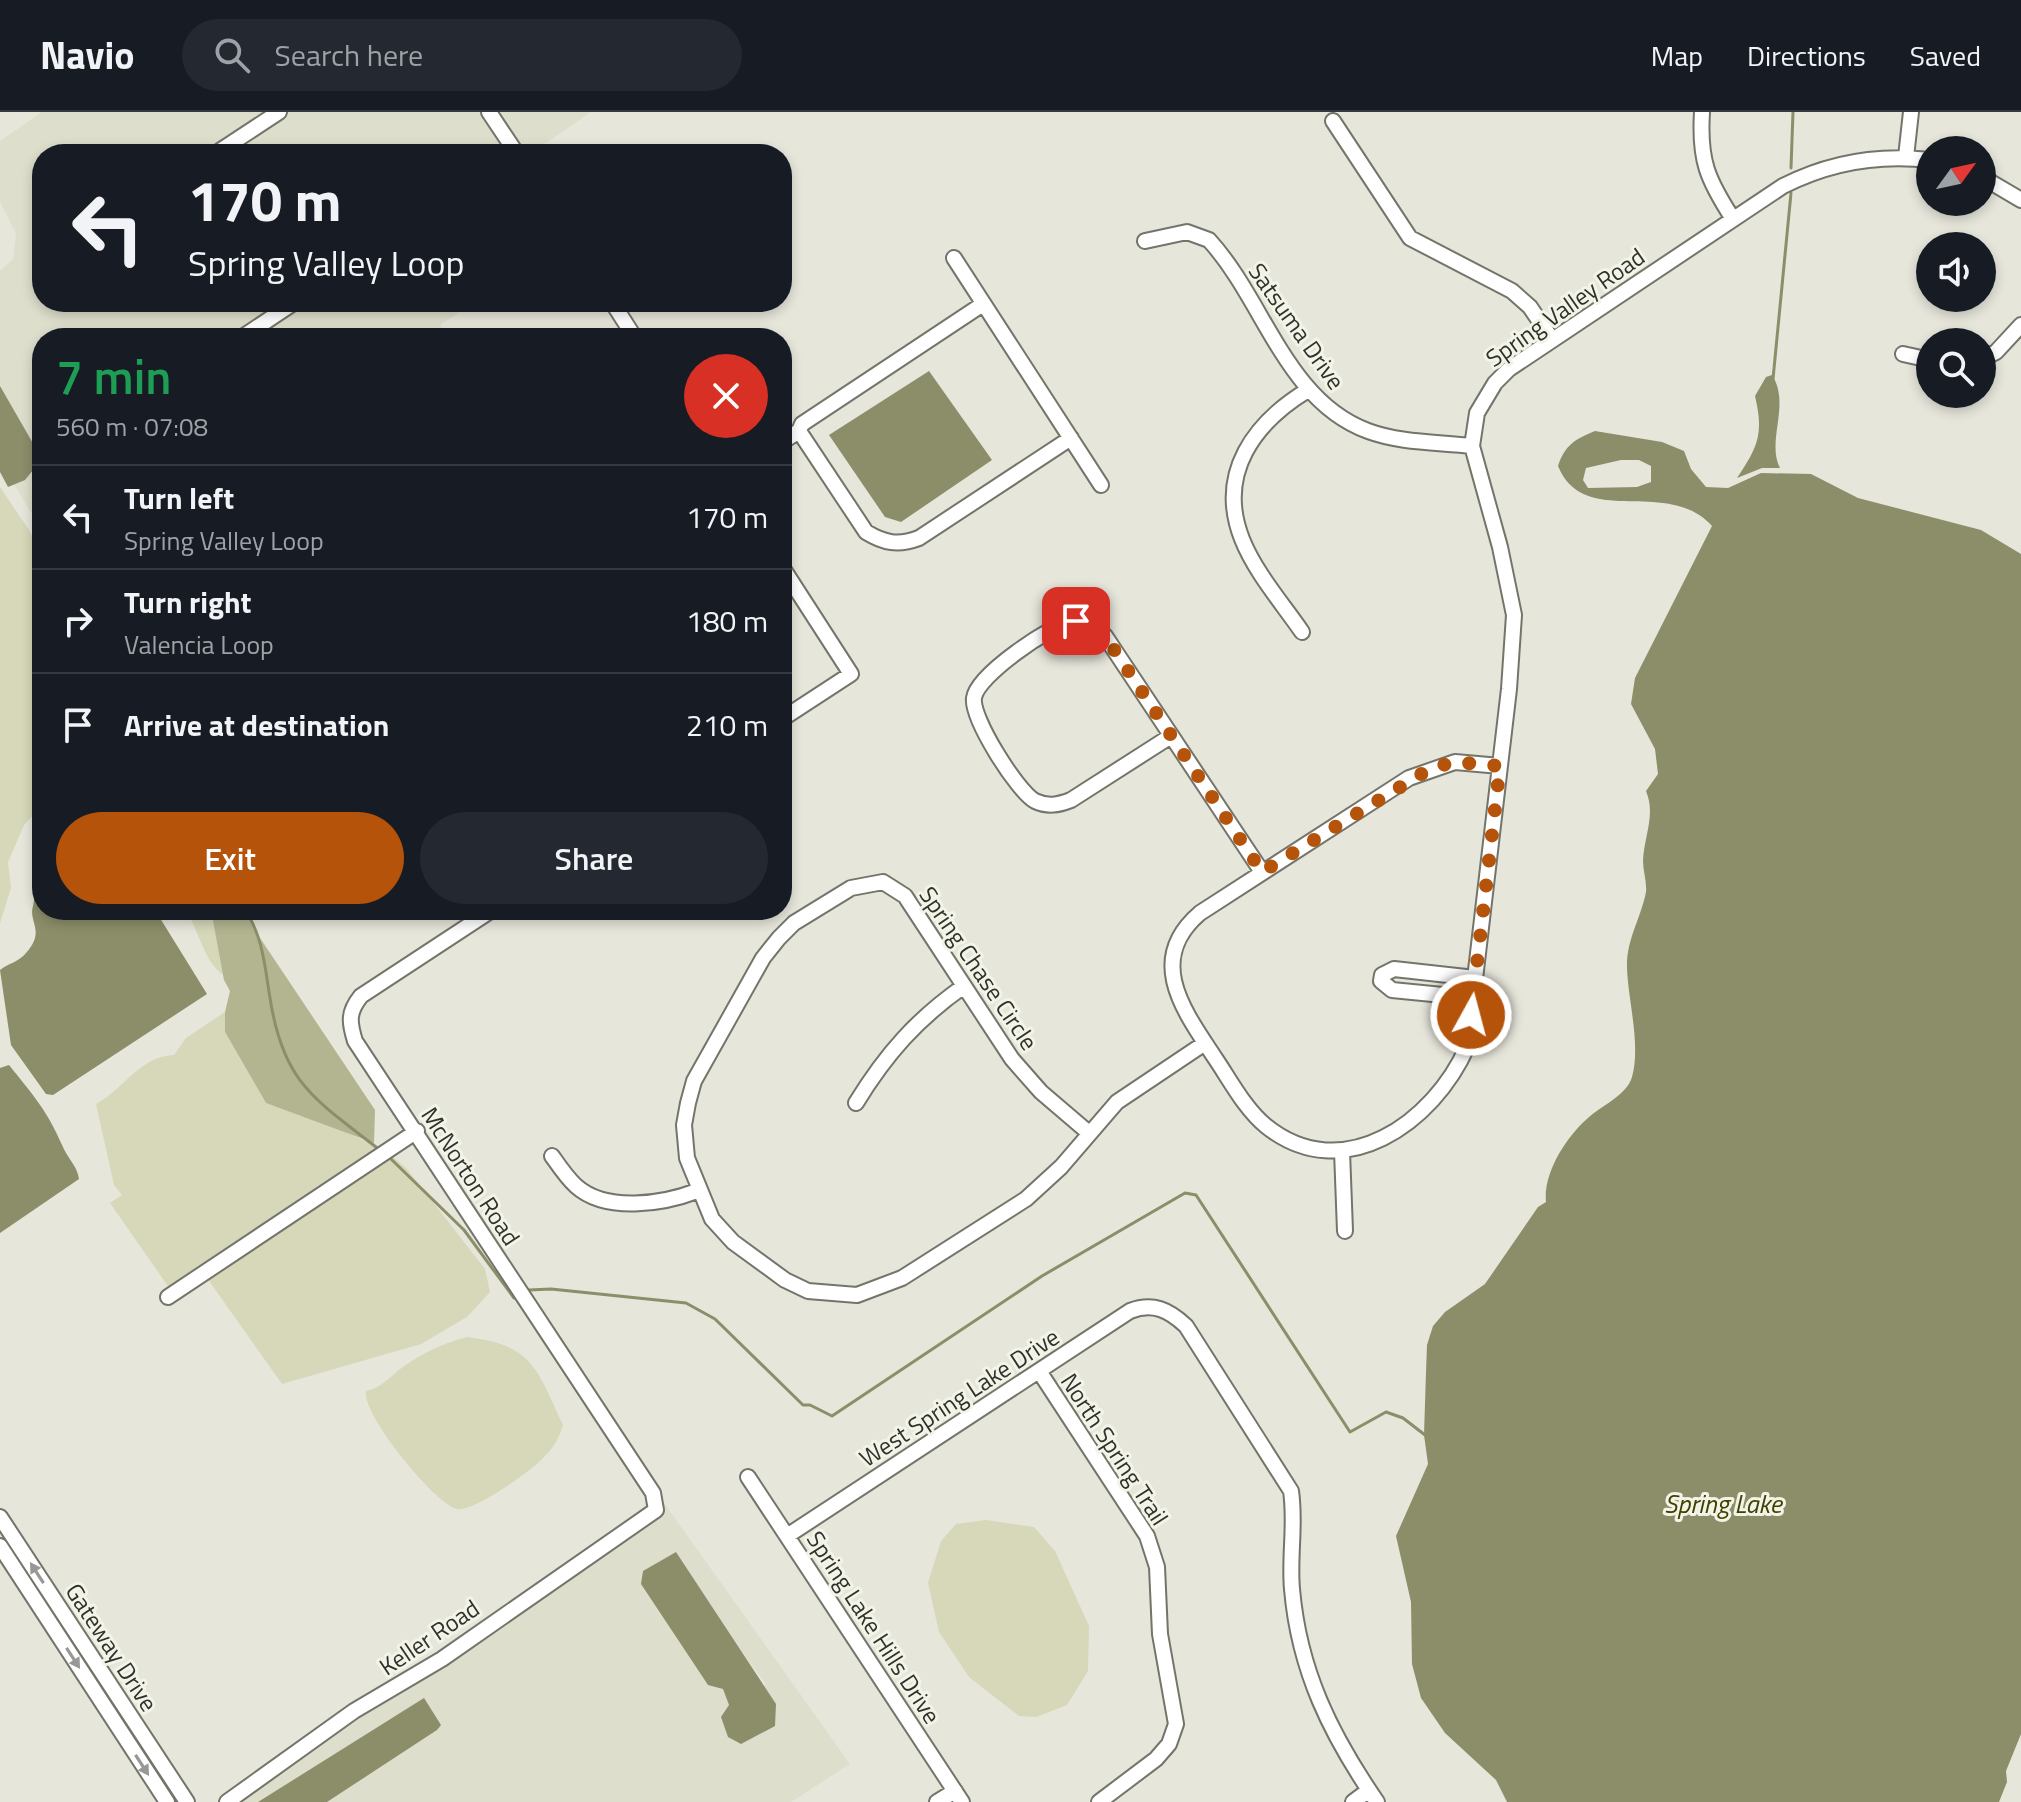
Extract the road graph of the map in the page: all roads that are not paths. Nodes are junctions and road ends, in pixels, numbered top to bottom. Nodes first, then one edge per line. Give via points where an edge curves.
1 (279, 112) edge
2 (489, 112) edge
3 (1702, 112) edge
4 (1911, 112) edge
5 (1333, 121) dead end
6 (230, 144) edge
7 (510, 144) edge
8 (1906, 157) junction
9 (1916, 158) edge
10 (1996, 185) edge
11 (2021, 200) edge
12 (1733, 219) junction
13 (1145, 241) dead end
14 (954, 258) dead end
15 (983, 304) junction
16 (280, 312) edge
17 (2021, 325) edge
18 (256, 328) edge
19 (1551, 338) junction
20 (1996, 352) edge
21 (1903, 354) dead end
22 (1916, 357) edge
23 (1308, 390) junction
24 (799, 431) junction
25 (792, 436) edge
26 (1071, 438) junction
27 (1472, 446) junction
28 (1101, 485) dead end
29 (792, 583) edge
30 (1302, 632) dead end
31 (792, 712) edge
32 (1171, 736) junction
33 (1500, 766) junction
34 (1262, 872) junction
35 (477, 920) edge
36 (1475, 978) junction
37 (964, 986) junction
38 (1473, 998) junction
39 (1205, 1043) junction
40 (856, 1103) dead end
41 (417, 1131) junction
42 (1089, 1133) junction
43 (1342, 1151) junction
44 (552, 1156) dead end
45 (697, 1191) junction
46 (1345, 1231) dead end
47 (168, 1297) dead end
48 (1039, 1371) junction
49 (748, 1477) dead end
50 (656, 1510) joint
51 (0, 1517) edge
52 (787, 1536) junction
53 (0, 1546) edge
54 (959, 1796) edge
55 (1373, 1796) edge
56 (167, 1802) edge
57 (187, 1802) edge
58 (227, 1802) edge
59 (937, 1802) edge
60 (1099, 1802) edge
61 (1353, 1802) edge

1 - 6 street
2 - 7 street
3 - 12 street via 1704,168
4 - 8 street
5 - 19 street via 1410,238 1512,291
8 - 9 street, Spring Valley Road
8 - 12 street, Spring Valley Road via 1875,157 1809,172
10 - 11 street
12 - 19 street, Spring Valley Road
13 - 23 street, Satsuma Drive via 1187,232 1209,240
14 - 15 street
15 - 24 street via 802,424
15 - 26 street
16 - 18 street
17 - 20 street
19 - 27 street, Spring Valley Road via 1495,383 1477,413
21 - 22 street
23 - 27 street, Satsuma Drive via 1327,409 1368,432
23 - 30 street via 1277,408 1252,437 1235,494 1242,539
24 - 25 street
24 - 26 street via 866,532 879,541 903,544
26 - 28 street
27 - 33 street, Spring Valley Road via 1514,615
29 - 31 street via 851,674
32 - 32 street via 1105,636 1076,621 1060,625 987,674 974,696 978,722 1024,790 1044,804 1071,800
32 - 34 street
33 - 34 street via 1455,762 1431,768
33 - 36 street, Spring Valley Road
34 - 39 street via 1200,913 1181,932 1175,947 1174,988
35 - 41 street, McNorton Road via 361,996 350,1014 355,1041
36 - 38 street, Spring Valley Road
36 - 38 street via 1394,969 1381,981 1392,990
37 - 40 street via 900,1038
37 - 42 street, Spring Chase Circle via 1012,1059
37 - 45 street, Spring Chase Circle via 905,896 883,882 851,888 794,923 763,958 694,1081 684,1125
38 - 43 street, Spring Valley Road via 1467,1047 1445,1086 1393,1134
39 - 42 street, Spring Chase Circle via 1127,1094
39 - 43 street via 1266,1127 1319,1150
41 - 47 street
41 - 50 street, McNorton Road via 653,1493
42 - 45 street, Spring Chase Circle via 1026,1199 902,1278 857,1295 808,1291 785,1280 733,1242
43 - 46 street
44 - 45 street via 577,1188 622,1204 669,1202
48 - 52 street, West Spring Lake Drive
48 - 55 street, West Spring Lake Drive via 1144,1306 1172,1313 1186,1326 1291,1491 1291,1586 1306,1670 1338,1745
48 - 60 street, North Spring Trail via 1147,1536 1157,1567 1160,1634 1176,1724 1156,1759
49 - 52 street, Spring Lake Hills Drive
50 - 58 street, Keller Road
57 -> 51 street, Gateway Drive
52 - 54 street, Spring Lake Hills Drive
53 -> 56 street, Gateway Drive
54 - 59 street
55 - 61 street

